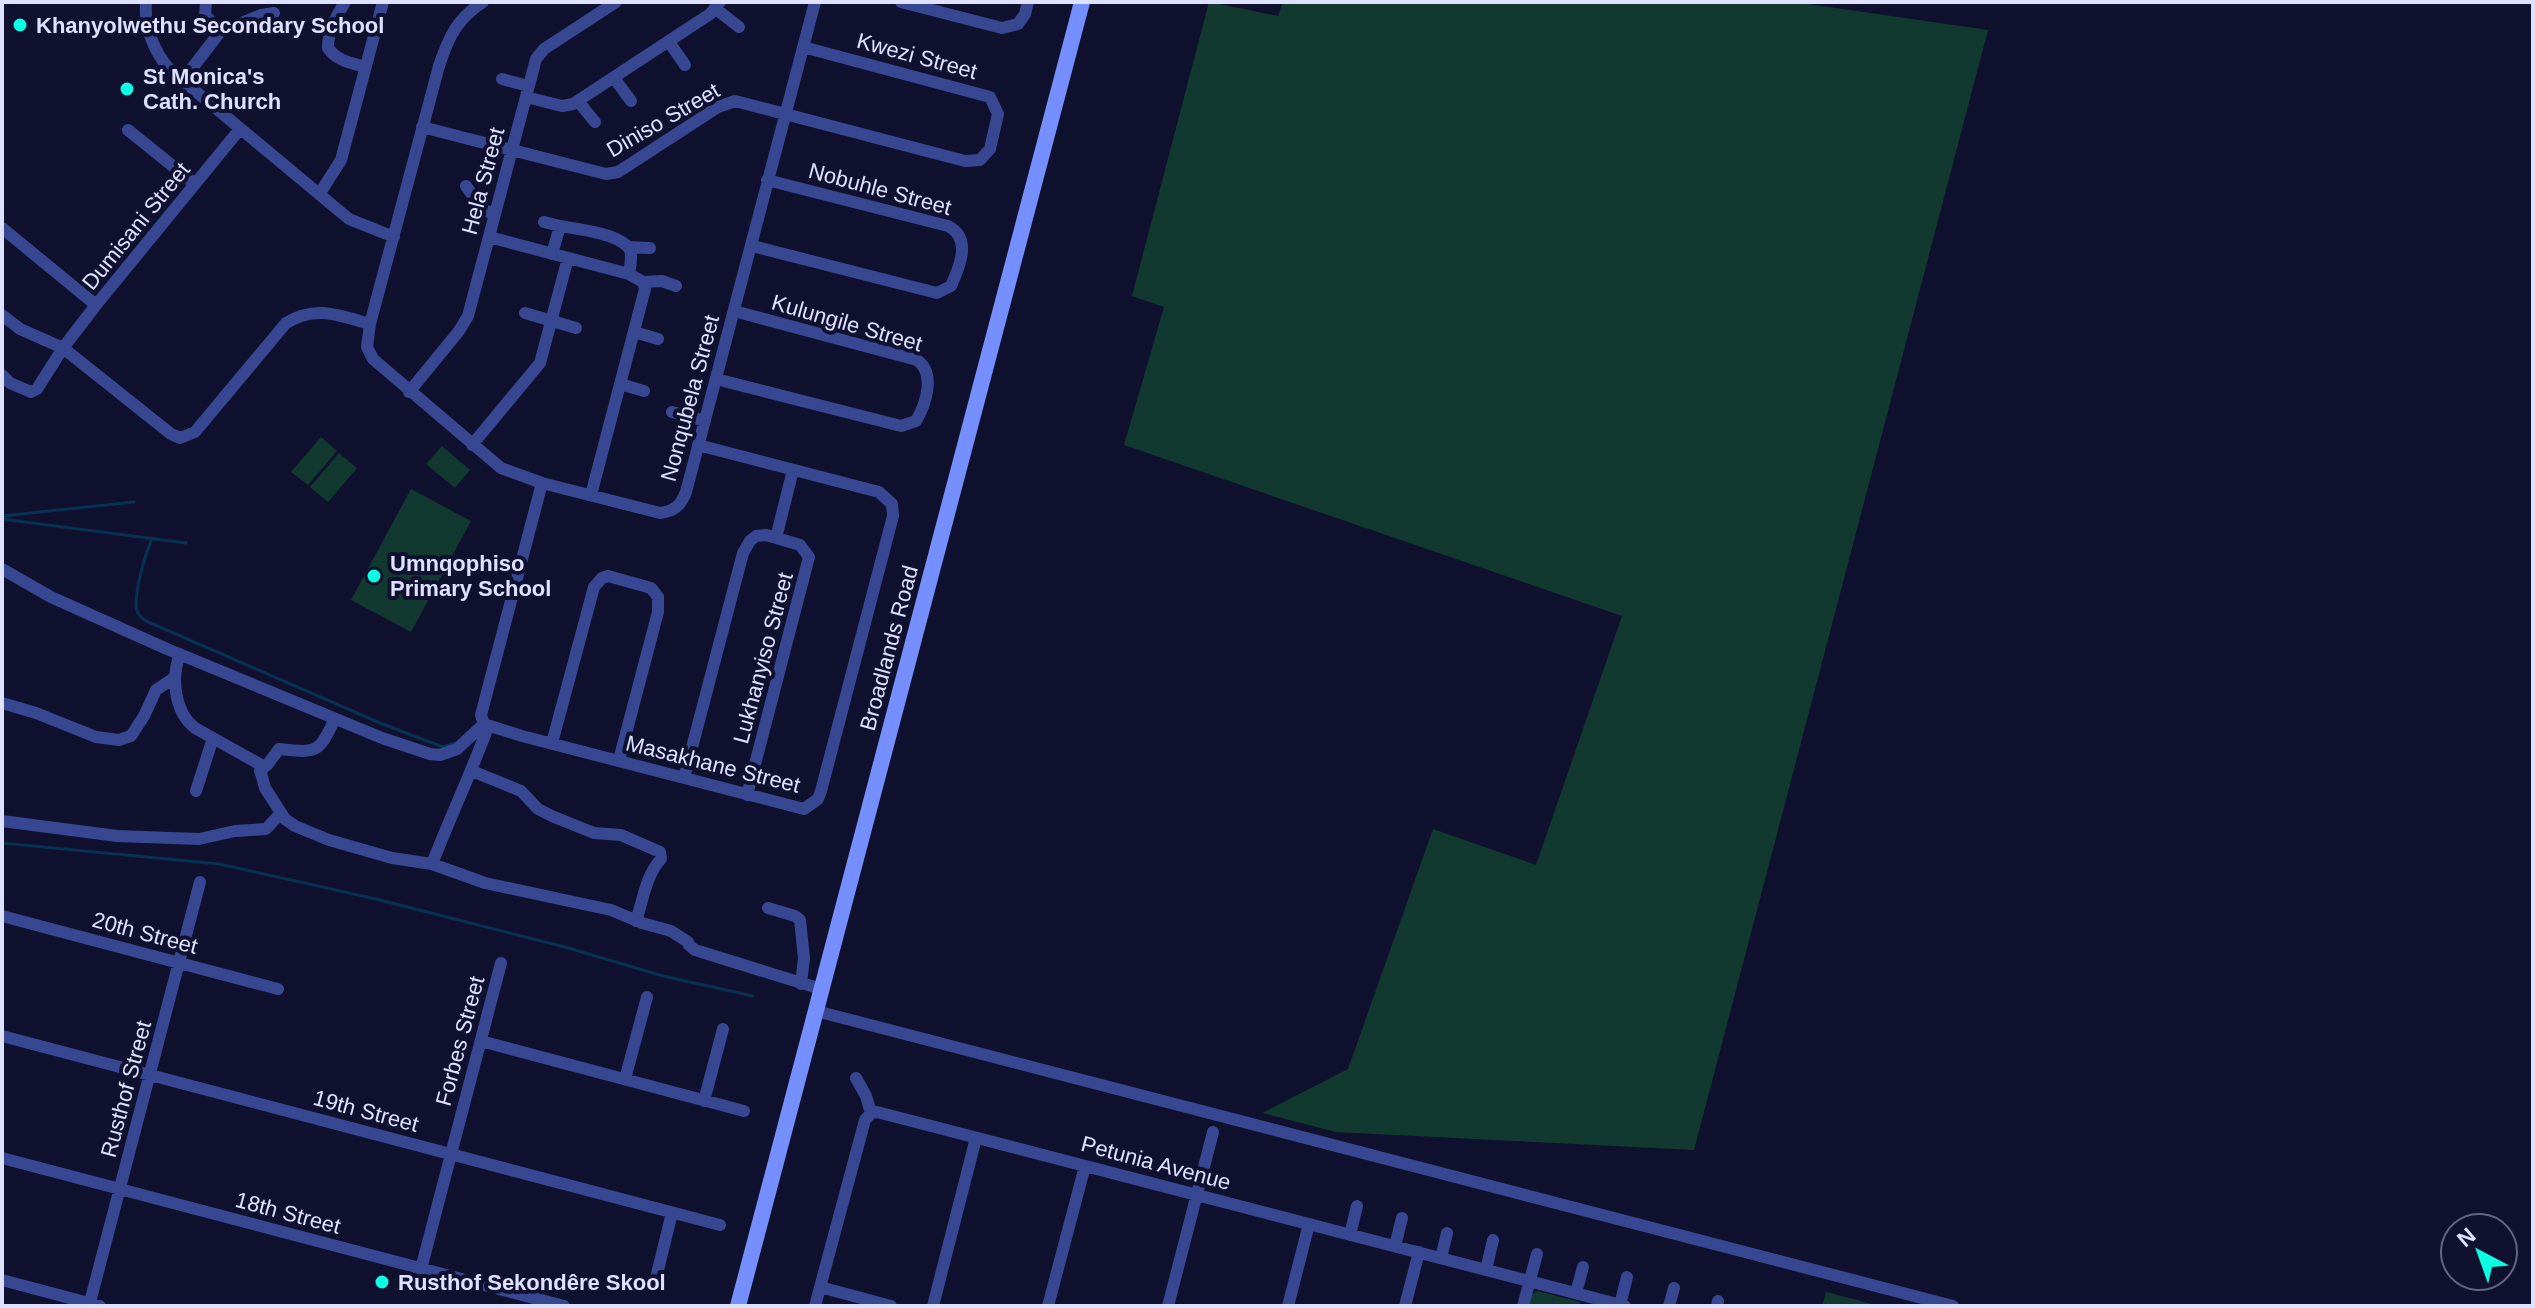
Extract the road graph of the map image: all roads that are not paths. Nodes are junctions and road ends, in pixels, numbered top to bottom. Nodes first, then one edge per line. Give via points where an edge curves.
1 (146, 2) edge
2 (206, 2) edge
3 (345, 2) edge
4 (483, 2) edge
5 (616, 2) edge
6 (815, 2) edge
7 (901, 2) edge
8 (1028, 2) edge
9 (1082, 2) edge
10 (382, 3) edge
11 (718, 6) edge
12 (462, 8) edge
13 (267, 10) edge
14 (739, 27) dead end
15 (220, 32) junction
16 (669, 42) junction
17 (803, 47) junction
18 (685, 65) dead end
19 (365, 67) junction
20 (614, 78) junction
21 (502, 79) dead end
22 (183, 80) junction
23 (527, 92) junction
24 (578, 101) junction
25 (631, 101) dead end
26 (784, 113) junction
27 (595, 122) dead end
28 (422, 127) junction
29 (240, 129) junction
30 (128, 130) dead end
31 (512, 151) junction
32 (767, 180) junction
33 (195, 184) junction
34 (466, 186) dead end
35 (320, 193) junction
36 (475, 207) junction
37 (495, 214) junction
38 (467, 220) dead end
39 (544, 222) dead end
40 (560, 226) junction
41 (2, 228) edge
42 (394, 237) junction
43 (489, 237) junction
44 (752, 246) junction
45 (628, 247) junction
46 (650, 248) dead end
47 (552, 254) junction
48 (568, 258) junction
49 (629, 274) junction
50 (644, 285) junction
51 (676, 286) dead end
52 (96, 305) junction
53 (734, 311) junction
54 (525, 313) dead end
55 (2, 315) edge
56 (552, 321) junction
57 (370, 324) junction
58 (576, 328) dead end
59 (634, 332) junction
60 (658, 339) dead end
61 (63, 348) junction
62 (2, 375) edge
63 (716, 379) junction
64 (620, 384) junction
65 (644, 391) dead end
66 (409, 392) junction
67 (672, 412) dead end
68 (705, 421) junction
69 (472, 445) junction
70 (698, 445) junction
71 (793, 470) junction
72 (542, 483) junction
73 (591, 495) junction
74 (776, 538) junction
75 (2, 569) edge
76 (180, 654) junction
77 (174, 678) junction
78 (2, 703) edge
79 (335, 719) junction
80 (486, 725) junction
81 (213, 738) junction
82 (552, 743) junction
83 (619, 760) junction
84 (261, 770) junction
85 (472, 771) junction
86 (684, 778) junction
87 (196, 791) dead end
88 (747, 795) junction
89 (281, 813) junction
90 (2, 821) edge
91 (432, 864) junction
92 (200, 882) dead end
93 (768, 908) dead end
94 (2, 916) edge
95 (636, 921) junction
96 (179, 962) junction
97 (501, 963) dead end
98 (801, 984) junction
99 (278, 989) dead end
100 (821, 989) junction
101 (647, 997) dead end
102 (816, 1011) junction
103 (723, 1029) dead end
104 (2, 1036) edge
105 (481, 1041) junction
106 (150, 1075) junction
107 (856, 1078) dead end
108 (625, 1079) junction
109 (704, 1101) junction
110 (744, 1111) dead end
111 (871, 1113) junction
112 (1213, 1132) dead end
113 (976, 1138) junction
114 (451, 1155) junction
115 (2, 1158) edge
116 (1085, 1166) junction
117 (120, 1189) junction
118 (1197, 1195) junction
119 (1357, 1206) dead end
120 (672, 1213) junction
121 (1402, 1218) dead end
122 (1309, 1224) junction
123 (720, 1225) dead end
124 (1447, 1233) dead end
125 (1350, 1235) junction
126 (1493, 1240) dead end
127 (1395, 1246) junction
128 (1419, 1252) junction
129 (1537, 1254) dead end
130 (1441, 1258) junction
131 (1583, 1267) dead end
132 (421, 1269) junction
133 (1486, 1270) junction
134 (1627, 1277) dead end
135 (2, 1280) edge
136 (1529, 1281) junction
137 (654, 1286) dead end
138 (820, 1287) junction
139 (1674, 1288) dead end
140 (1576, 1293) junction
141 (93, 1305) edge
142 (1623, 1305) edge
143 (564, 1306) edge
144 (738, 1306) edge
145 (815, 1306) edge
146 (891, 1306) edge
147 (933, 1306) edge
148 (1048, 1306) edge
149 (1168, 1306) edge
150 (1288, 1306) edge
151 (1405, 1306) edge
152 (1523, 1306) edge
153 (1669, 1306) edge
154 (1953, 1306) edge

1 - 22 street via 157,53
2 - 15 street via 205,15
3 - 19 street via 333,21 328,48 335,57
4 - 12 street, Nonqubela Street
5 - 23 street, Hela Street via 544,49
6 - 17 street, Nonqubela Street
7 - 8 street via 1002,28 1018,24
9 - 100 main road, Broadlands Road
10 - 19 street
11 - 14 street
11 - 16 street
12 - 28 street, Nonqubela Street
13 - 15 street
15 - 22 street
16 - 18 street
16 - 20 street
17 - 26 street, Nonqubela Street
17 - 26 street, Kwezi Street via 990,97 998,114 990,149 980,160 965,161
19 - 35 street via 341,160
20 - 24 street
20 - 25 street
21 - 23 street
22 - 29 street
23 - 24 street via 562,106
23 - 31 street, Hela Street
24 - 27 street
26 - 31 street, Diniso Street via 743,101 727,103 612,174
26 - 32 street, Nonqubela Street
28 - 31 street, Diniso Street
28 - 42 street, Nonqubela Street
29 - 33 street, Dumisani Street
29 - 35 street
30 - 33 street
31 - 37 street, Hela Street
32 - 44 street, Nonqubela Street
32 - 44 street, Nobuhle Street via 948,226 963,245 951,286 937,293
33 - 52 street, Dumisani Street
34 - 36 street
35 - 42 street via 349,219
36 - 37 street
36 - 38 street
37 - 43 street, Hela Street
39 - 40 street
40 - 45 street via 597,232
40 - 47 street
41 - 52 street
42 - 57 street, Nonqubela Street
43 - 47 street
43 - 66 street, Hela Street via 468,316
44 - 53 street, Nonqubela Street
45 - 46 street
45 - 49 street
47 - 48 street
48 - 49 street
48 - 56 street
49 - 50 street
50 - 51 street via 662,281
50 - 59 street
52 - 61 street, Dumisani Street
53 - 63 street, Nonqubela Street
53 - 63 street, Kulungile Street via 917,360 928,372 926,394 916,421 901,426
54 - 56 street
55 - 61 street
56 - 58 street
56 - 69 street via 537,368
57 - 61 street via 321,312 294,318 195,432 184,438 171,434
57 - 66 street, Nonqubela Street via 367,347 373,359
59 - 60 street
59 - 64 street
61 - 62 street, Dumisani Street via 34,392
63 - 68 street, Nonqubela Street
64 - 65 street
64 - 73 street
66 - 69 street, Nonqubela Street
67 - 68 street
68 - 70 street, Nonqubela Street
69 - 72 street, Nonqubela Street via 501,468
70 - 71 street, Masakhane Street
70 - 73 street, Nonqubela Street via 686,492 673,510 654,512
71 - 74 street
71 - 88 street, Masakhane Street via 879,492 892,504 893,516 818,799 804,809
72 - 73 street, Nonqubela Street
72 - 80 street via 481,715
74 - 86 street, Lukhanyiso Street via 756,536 743,553
74 - 88 street, Lukhanyiso Street via 800,545 809,557 808,566
75 - 76 street via 51,597
76 - 77 street
76 - 79 street
77 - 78 street via 156,690 131,736 119,740 96,737
77 - 81 street via 188,722
79 - 80 street via 440,755 457,749
79 - 84 street via 323,743 309,752 279,749
80 - 82 street, Masakhane Street
80 - 85 street
81 - 84 street via 263,766
81 - 87 street
82 - 83 street, Masakhane Street
82 - 83 street via 594,587 608,576 648,587 658,597
83 - 86 street, Masakhane Street
84 - 89 street
85 - 91 street
85 - 95 street via 521,791 554,817 660,852
86 - 88 street, Masakhane Street
89 - 90 street via 266,829 199,839 117,836
89 - 91 street via 295,826 346,847
91 - 95 street via 485,883 611,910
92 - 96 street, Rusthof Street
93 - 98 street via 800,920
94 - 96 street, 20th Street
95 - 98 street via 671,931 695,950
96 - 99 street, 20th Street
96 - 106 street, Rusthof Street
97 - 105 street, Forbes Street
98 - 100 street
100 - 102 main road, Broadlands Road
101 - 108 street
102 - 144 main road, Broadlands Road
102 - 154 street
103 - 109 street
104 - 106 street, 19th Street
105 - 108 street
105 - 114 street, Forbes Street
106 - 114 street, 19th Street
106 - 117 street, Rusthof Street
107 - 111 street
108 - 109 street
109 - 110 street
111 - 113 street, Petunia Avenue
111 - 138 street
112 - 118 street
113 - 116 street, Petunia Avenue
113 - 147 street
114 - 120 street, 19th Street
114 - 132 street, Forbes Street
115 - 117 street, 18th Street
116 - 118 street, Petunia Avenue
116 - 148 street
117 - 132 street, 18th Street
117 - 141 street, Rusthof Street
118 - 122 street, Petunia Avenue
118 - 149 street
119 - 125 street
120 - 123 street, 19th Street
120 - 137 street
121 - 127 street
122 - 125 street, Petunia Avenue
122 - 150 street
124 - 130 street
125 - 127 street, Petunia Avenue
126 - 133 street
127 - 128 street, Petunia Avenue
128 - 130 street, Petunia Avenue
128 - 151 street
129 - 136 street
130 - 133 street, Petunia Avenue
131 - 140 street
132 - 143 street, 18th Street
133 - 136 street, Petunia Avenue
134 - 142 street
135 - 141 street
136 - 140 street, Petunia Avenue
136 - 152 street
138 - 145 street
138 - 146 street
139 - 153 street
140 - 142 street, Petunia Avenue

